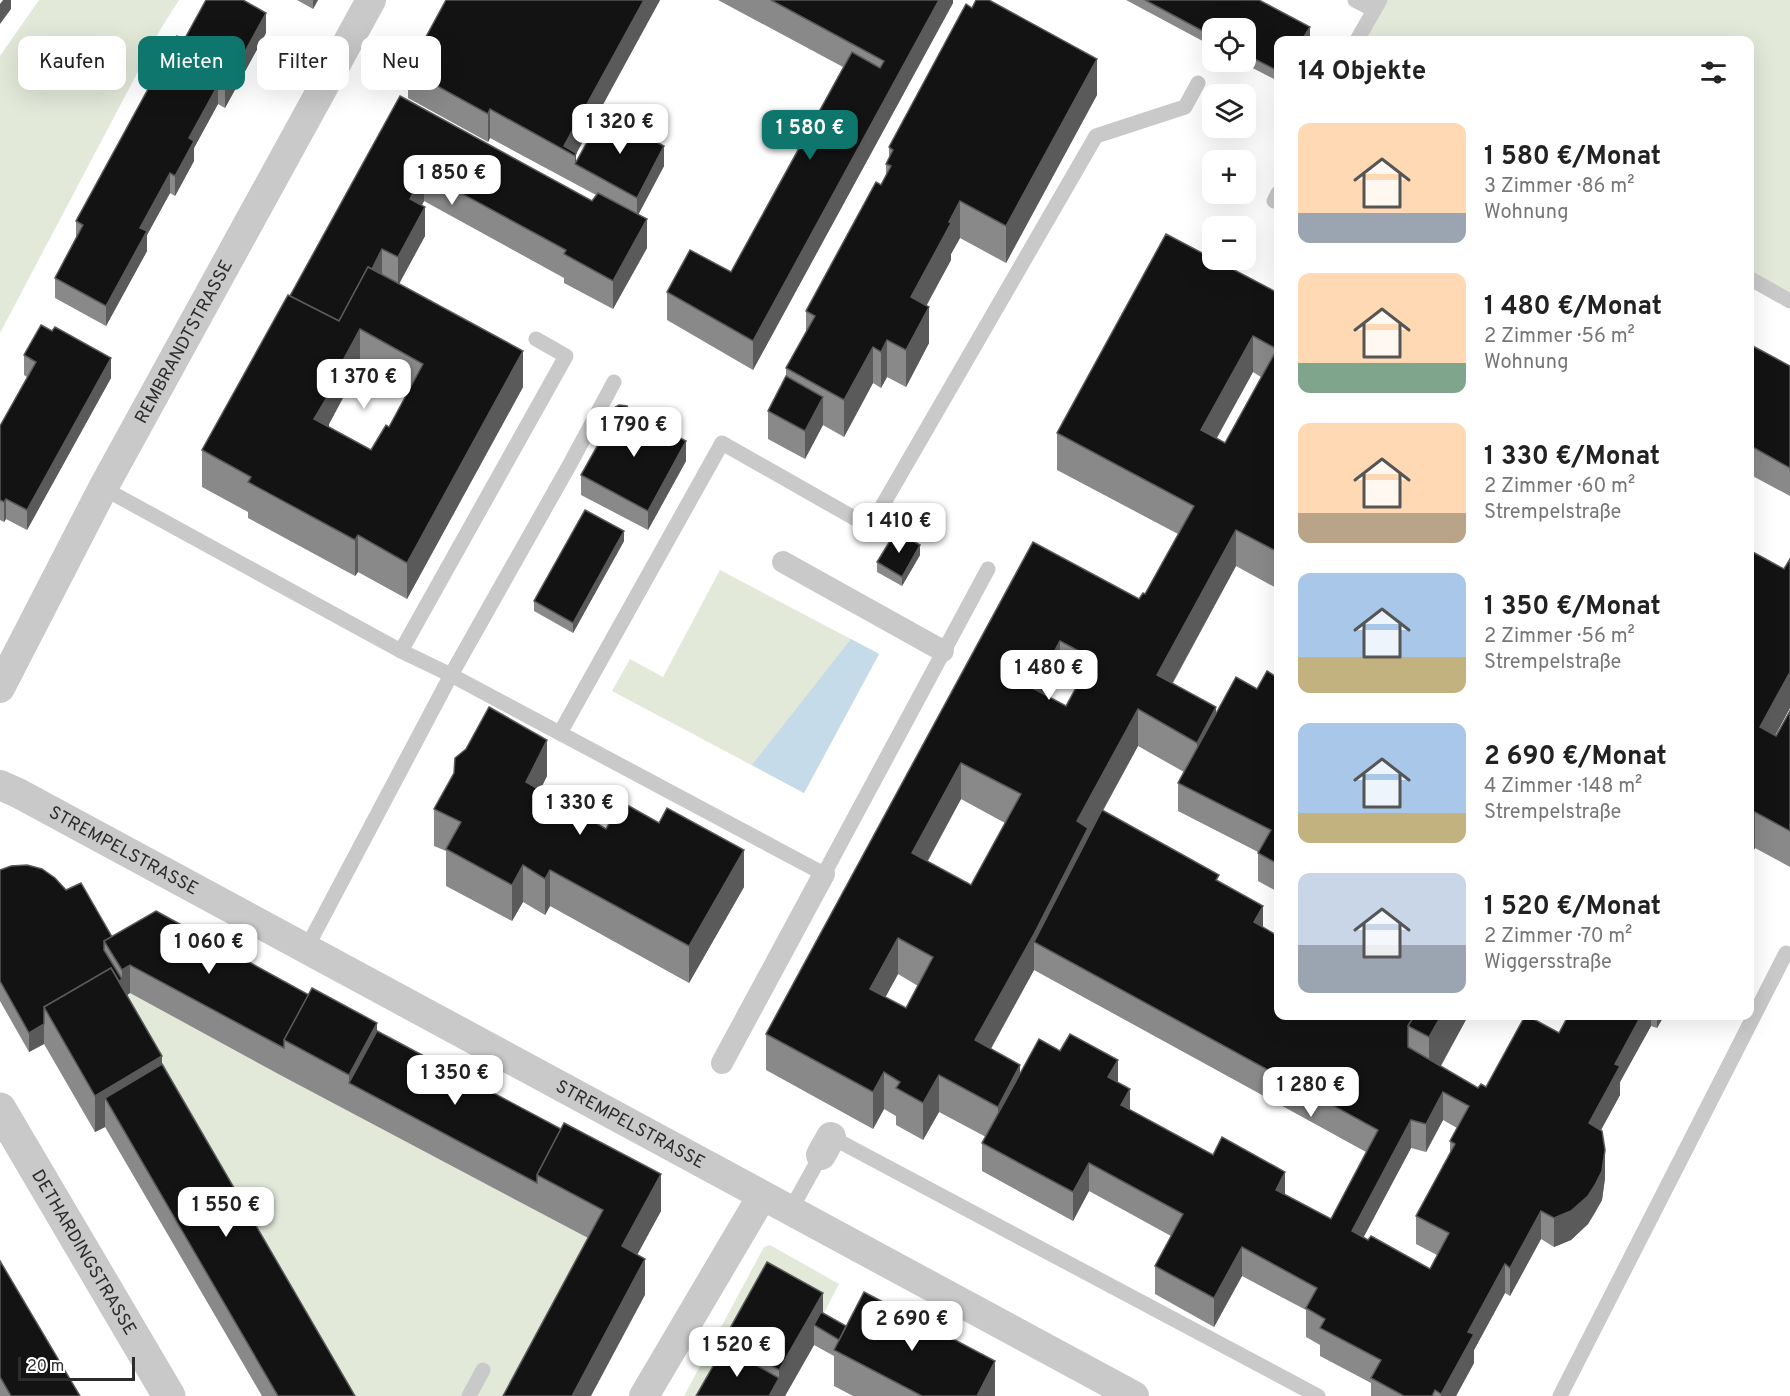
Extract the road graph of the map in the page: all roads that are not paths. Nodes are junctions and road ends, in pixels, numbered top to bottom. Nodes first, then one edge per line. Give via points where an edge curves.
1 (371, 0) edge
2 (1355, 0) edge
3 (1377, 5) edge
4 (1359, 36) edge
5 (1198, 83) dead end
6 (1754, 281) edge
7 (1790, 301) edge
8 (536, 339) dead end
9 (614, 382) dead end
10 (103, 488) junction
11 (783, 562) dead end
12 (988, 569) dead end
13 (401, 651) junction
14 (943, 651) junction
15 (451, 675) junction
16 (0, 688) edge
17 (560, 733) junction
18 (0, 785) edge
19 (824, 874) junction
20 (306, 949) junction
21 (1790, 955) edge
22 (1754, 1016) edge
23 (1752, 1020) edge
24 (722, 1063) dead end
25 (0, 1109) edge
26 (762, 1196) junction
27 (790, 1211) junction
28 (483, 1370) dead end
29 (169, 1396) edge
30 (470, 1396) edge
31 (644, 1396) edge
32 (1134, 1396) edge
33 (1318, 1396) edge
34 (1560, 1396) edge

1 - 10 street, REMBRANDTSTRASSE
2 - 3 lane
3 - 4 lane
5 - 17 lane via 1185,107 1096,136 870,527 722,443
6 - 7 lane
8 - 13 lane via 566,356
9 - 15 lane
10 - 13 lane
10 - 16 street, REMBRANDTSTRASSE
11 - 14 street
12 - 14 lane
13 - 15 lane
14 - 19 lane
15 - 17 lane
15 - 20 lane
17 - 19 lane
18 - 20 street, STREMPELSTRASSE
19 - 24 street
20 - 26 street, STREMPELSTRASSE
21 - 22 lane via 1786,953
23 - 34 lane
25 - 29 street, DETHARDINGSTRASSE
26 - 27 street, STREMPELSTRASSE
26 - 31 street
27 - 32 street, STREMPELSTRASSE
27 - 33 lane via 822,1153
28 - 30 lane

